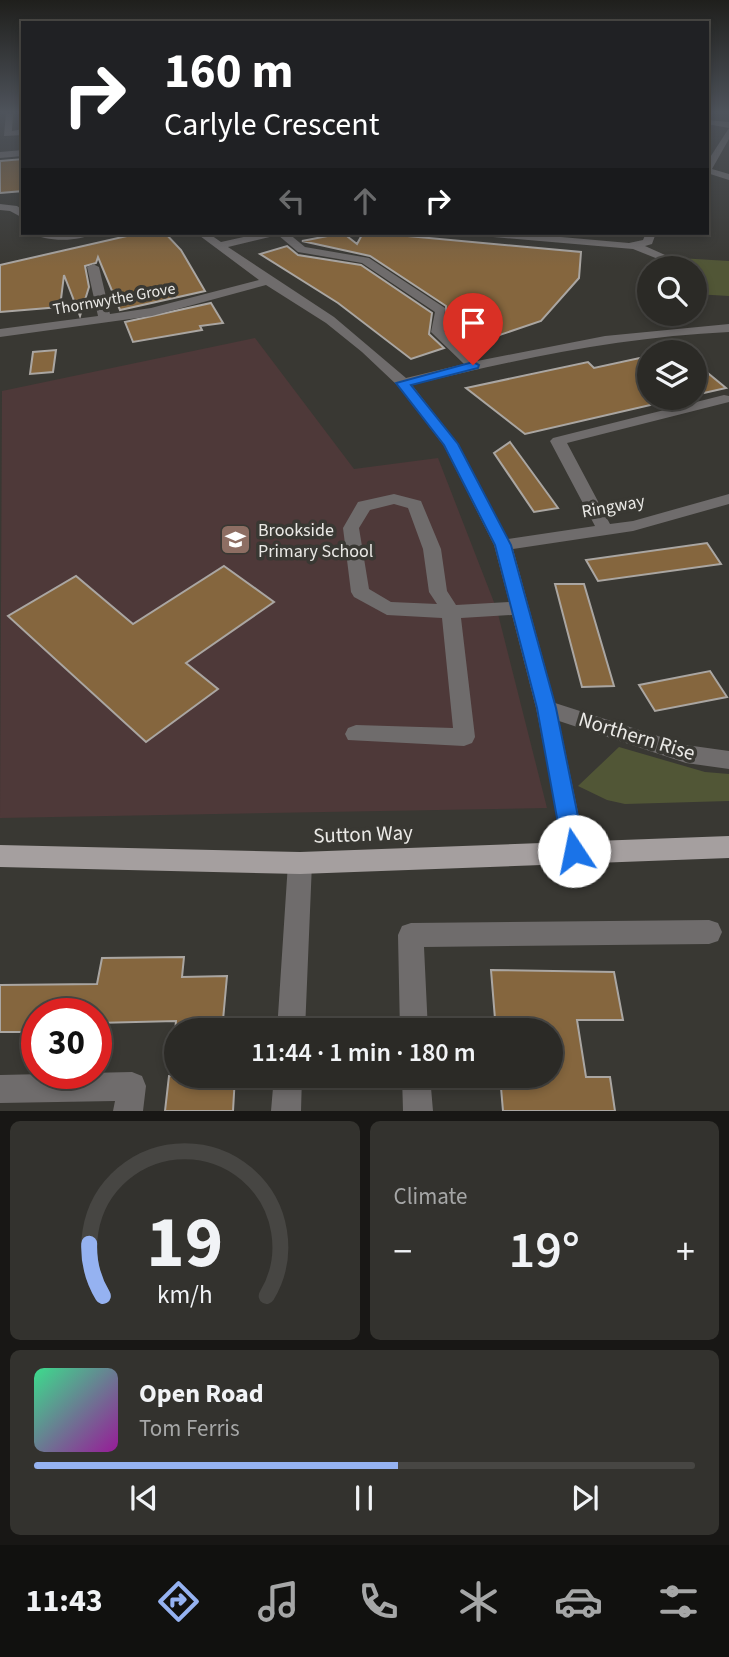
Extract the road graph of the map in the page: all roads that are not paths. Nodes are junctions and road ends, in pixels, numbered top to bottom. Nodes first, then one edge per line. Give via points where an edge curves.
1 (709, 171) edge
2 (729, 177) edge
3 (0, 207) edge
4 (21, 214) edge
5 (204, 235) edge
6 (265, 235) edge
7 (284, 235) edge
8 (536, 235) edge
9 (650, 235) edge
10 (589, 237) edge
11 (218, 246) junction
12 (636, 246) junction
13 (659, 256) edge
14 (93, 267) dead end
15 (268, 281) junction
16 (105, 319) junction
17 (729, 328) edge
18 (2, 336) edge
19 (473, 365) junction
20 (402, 383) junction
21 (724, 399) dead end
22 (729, 499) edge
23 (606, 530) junction
24 (503, 545) junction
25 (519, 608) junction
26 (451, 612) junction
27 (546, 708) junction
28 (356, 734) dead end
29 (729, 761) edge
30 (729, 847) edge
31 (574, 851) junction
32 (0, 856) edge
33 (300, 863) junction
34 (709, 932) dead end
35 (291, 1018) edge
36 (414, 1018) edge
37 (287, 1088) edge
38 (417, 1088) edge
39 (0, 1089) edge
40 (128, 1111) edge
41 (286, 1111) edge
42 (418, 1111) edge

1 - 2 street
3 - 4 street
5 - 11 street
6 - 11 street
7 - 19 street via 302,250 365,260 441,311 437,332
8 - 10 street
9 - 12 street via 648,242
10 - 12 street
11 - 15 street
12 - 13 street
14 - 16 street
15 - 16 street, Thornwythe Grove via 152,312
15 - 20 street via 330,320
16 - 18 street, Thornwythe Grove
17 - 19 street via 607,339
19 - 20 street
20 - 24 street via 451,444
21 - 23 street via 558,441
22 - 23 street, Ringway
23 - 24 street, Ringway
24 - 25 street
25 - 26 street
25 - 27 street
26 - 26 street via 387,608 360,592 351,528 364,506 394,499 415,505 432,549 438,592
26 - 28 street via 464,737
27 - 29 street, Northern Rise via 686,754
27 - 31 street
30 - 31 main road, Sutton Way
31 - 33 main road, Sutton Way
32 - 33 main road, Sutton Way
33 - 35 street
34 - 36 street via 411,935
37 - 41 street
38 - 42 street
39 - 40 street via 132,1086

